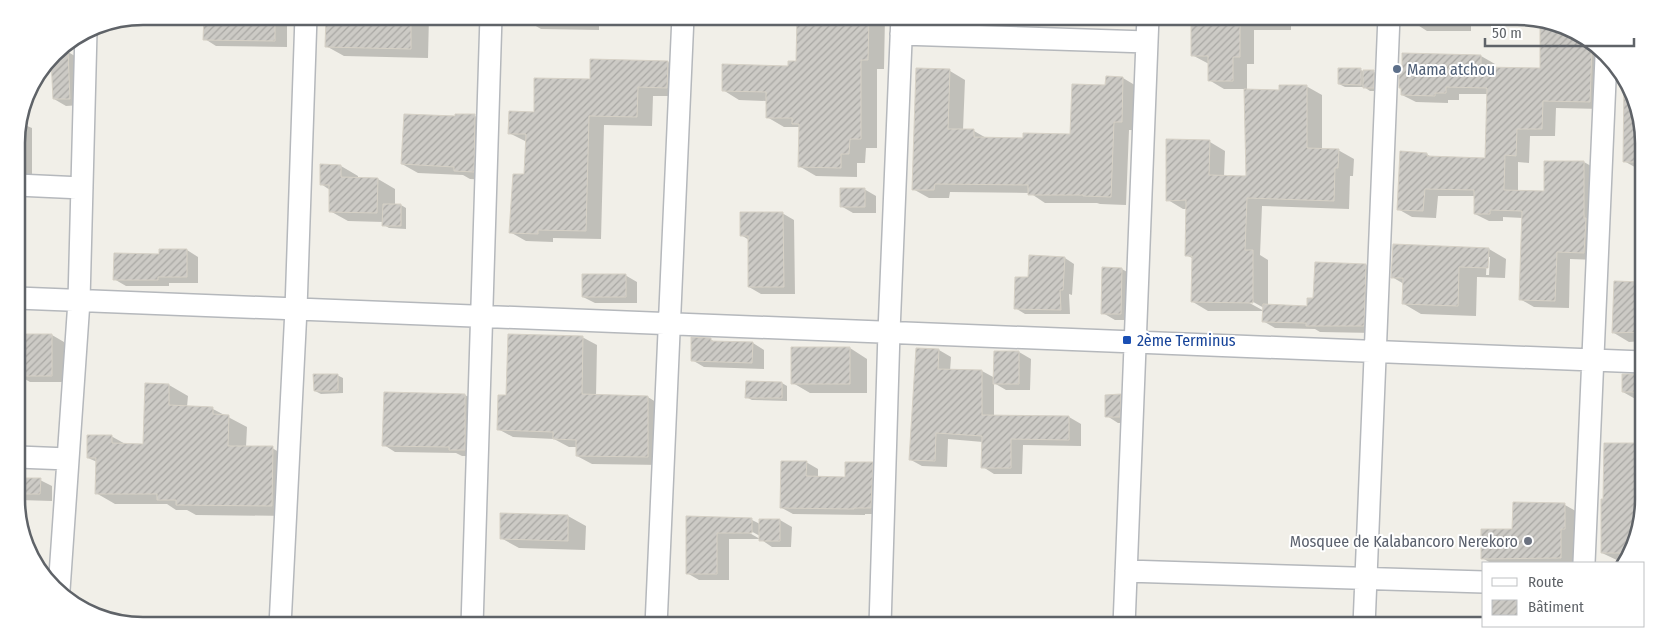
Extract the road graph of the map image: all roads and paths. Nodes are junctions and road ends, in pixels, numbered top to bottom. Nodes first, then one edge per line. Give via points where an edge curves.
1 (306, 25) edge
2 (491, 25) edge
3 (682, 25) edge
4 (902, 25) edge
5 (1148, 25) edge
6 (1389, 25) edge
7 (86, 40) edge
8 (1147, 42) junction
9 (1606, 66) edge
10 (25, 185) edge
11 (82, 188) junction
12 (25, 298) edge
13 (79, 301) junction
14 (296, 309) junction
15 (482, 317) junction
16 (669, 324) junction
17 (889, 332) junction
18 (1135, 342) junction
19 (1376, 351) junction
20 (1592, 360) junction
21 (1635, 362) edge
22 (25, 457) edge
23 (68, 459) junction
24 (1584, 562) edge
25 (1126, 571) junction
26 (1366, 579) junction
27 (1482, 582) edge
28 (60, 583) edge
29 (280, 617) edge
30 (472, 617) edge
31 (656, 617) edge
32 (880, 617) edge
33 (1124, 617) edge
34 (1364, 617) edge

1 - 14 street
2 - 15 street
3 - 16 street
4 - 8 street
4 - 17 street
5 - 8 street
6 - 19 street
7 - 11 street
8 - 18 street
9 - 20 street
10 - 11 street
11 - 13 street
12 - 13 street
13 - 14 street
13 - 23 street
14 - 15 street
14 - 29 street
15 - 16 street
15 - 30 street
16 - 17 street
16 - 31 street
17 - 18 street
17 - 32 street
18 - 19 street
18 - 25 street
19 - 20 street
19 - 26 street
20 - 21 street
20 - 24 street
22 - 23 street
23 - 28 street
25 - 26 street
25 - 33 street
26 - 27 street
26 - 34 street

